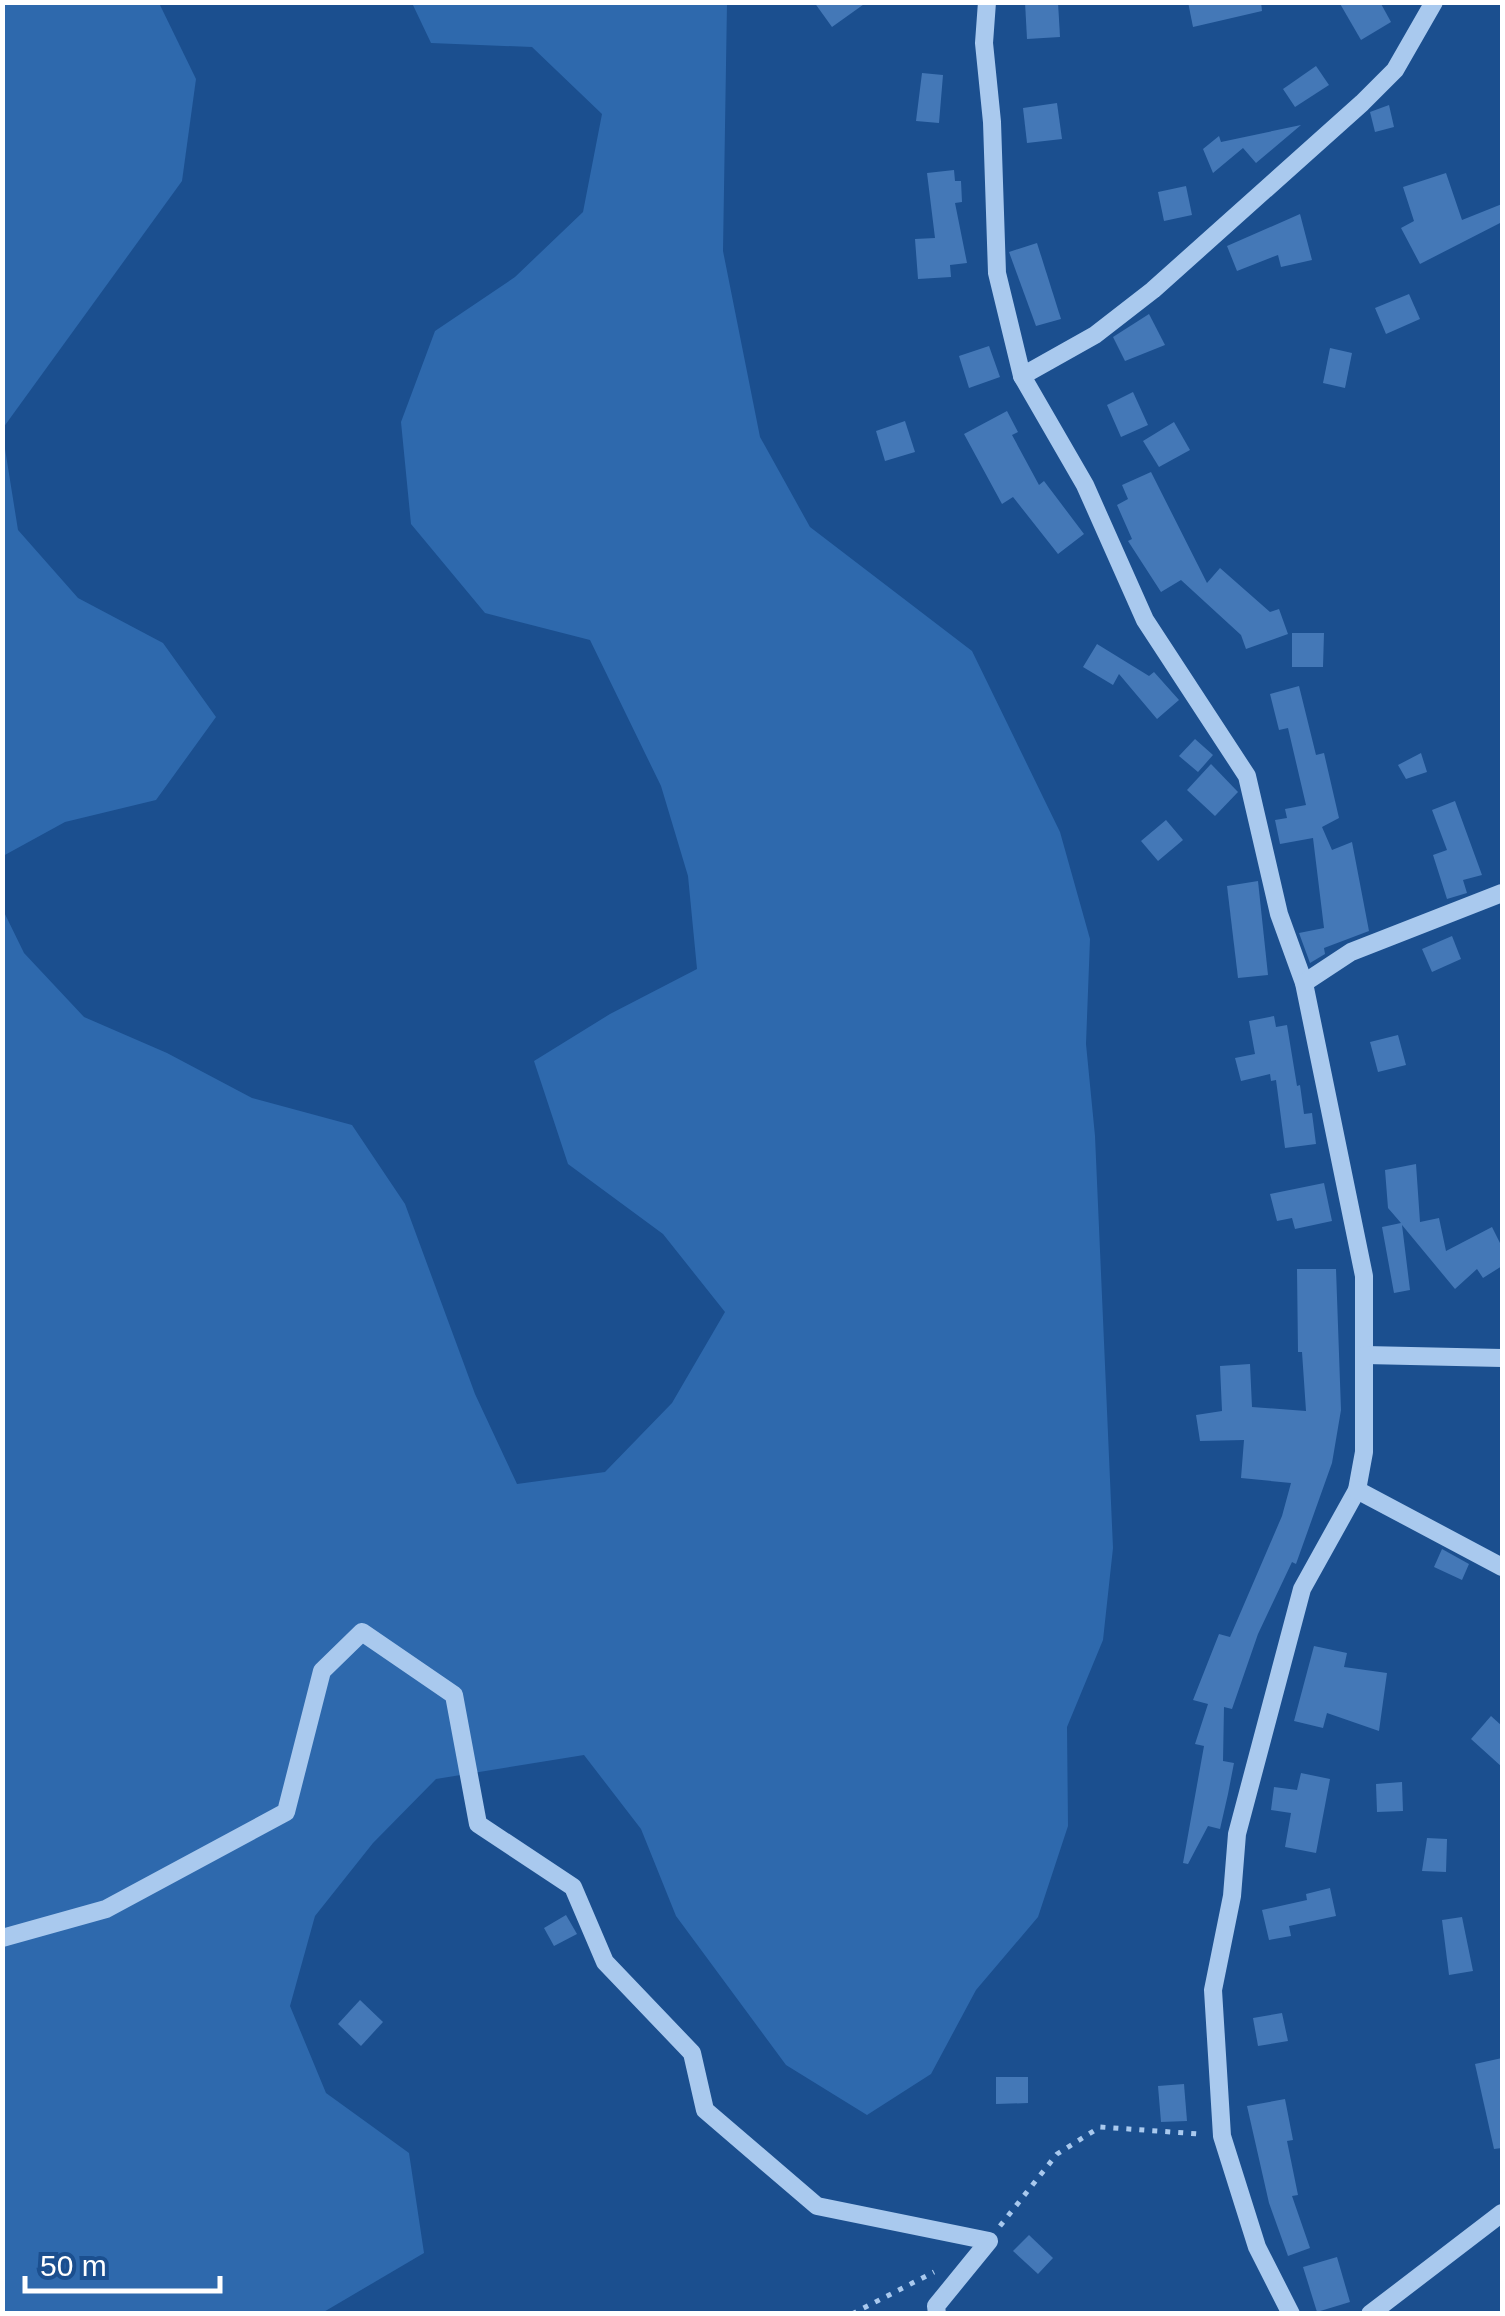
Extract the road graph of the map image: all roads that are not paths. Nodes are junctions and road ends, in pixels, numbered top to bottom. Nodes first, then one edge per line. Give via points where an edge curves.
1 (987, 2) edge
2 (1434, 2) edge
3 (1022, 376) junction
4 (1502, 893) edge
5 (1304, 983) junction
6 (1365, 1355) junction
7 (1502, 1358) edge
8 (1356, 1490) junction
9 (1502, 1566) edge
10 (2, 1938) edge
11 (1502, 2213) edge
12 (937, 2314) edge
13 (1291, 2314) edge
14 (1370, 2314) edge

1 - 3 street via 997,273
2 - 3 street via 1395,70 1348,116 1153,290 1095,335
3 - 5 street via 1084,485 1145,620 1246,776 1279,914
4 - 5 street via 1351,952
5 - 6 street via 1364,1276
6 - 7 street
6 - 8 street via 1364,1452
8 - 9 street
8 - 13 street via 1302,1588 1237,1834 1213,1990 1222,2136 1256,2247
10 - 12 street via 106,1909 286,1812 322,1671 362,1632 454,1695 478,1824 573,1887 605,1962 692,2052 705,2110 817,2206 989,2241 936,2306
11 - 14 street

